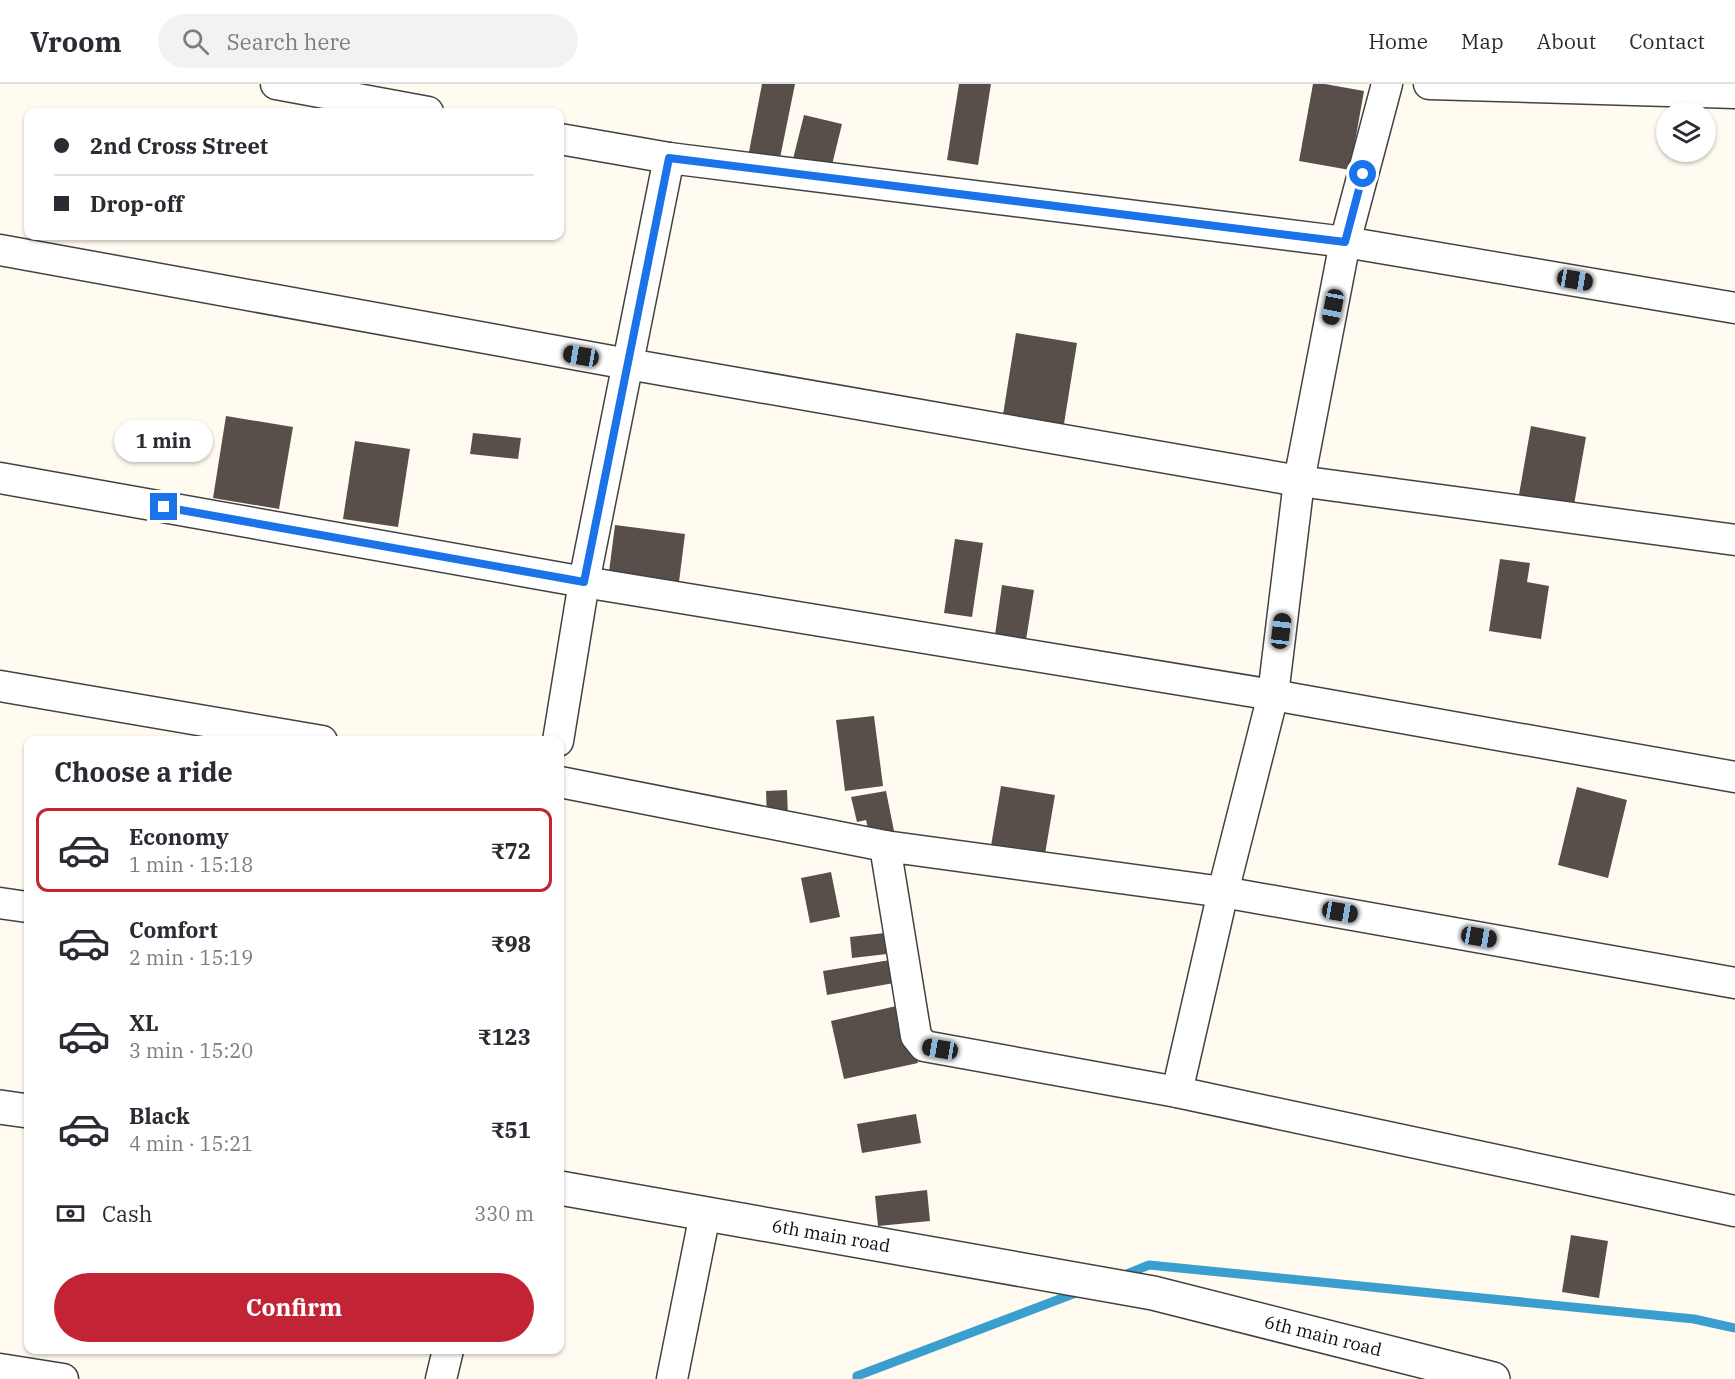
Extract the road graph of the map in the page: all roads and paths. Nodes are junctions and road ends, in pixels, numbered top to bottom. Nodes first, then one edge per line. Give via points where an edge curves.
1 (276, 84) edge
2 (1387, 84) edge
3 (1429, 84) edge
4 (1735, 93) edge
5 (406, 108) edge
6 (564, 140) edge
7 (669, 158) junction
8 (1345, 242) junction
9 (0, 249) edge
10 (1735, 308) edge
11 (628, 364) junction
12 (0, 478) edge
13 (1299, 481) junction
14 (1735, 540) edge
15 (584, 582) junction
16 (0, 686) edge
17 (1273, 695) junction
18 (293, 736) edge
19 (559, 736) edge
20 (1735, 777) edge
21 (564, 783) edge
22 (885, 846) junction
23 (1223, 892) junction
24 (1735, 983) edge
25 (1177, 1092) junction
26 (0, 1107) edge
27 (24, 1110) edge
28 (564, 1189) edge
29 (1735, 1211) edge
30 (705, 1214) junction
31 (447, 1354) edge
32 (0, 1369) edge
33 (63, 1379) edge
34 (441, 1379) edge
35 (672, 1379) edge
36 (1493, 1379) edge

1 - 5 street
2 - 8 street
3 - 4 street
6 - 7 street
7 - 8 street
7 - 11 street
8 - 10 street
8 - 13 street
9 - 11 street
11 - 13 street
11 - 15 street
12 - 15 street
13 - 14 street
13 - 17 street
15 - 17 street
15 - 19 street
16 - 18 street
17 - 20 street
17 - 23 street
21 - 22 street
22 - 23 street
22 - 25 street via 916,1036 924,1046
23 - 24 street
23 - 25 street
25 - 29 street
26 - 27 street
28 - 30 street, 6th main road
30 - 35 street
30 - 36 street, 6th main road via 1153,1293
31 - 34 street
32 - 33 street

